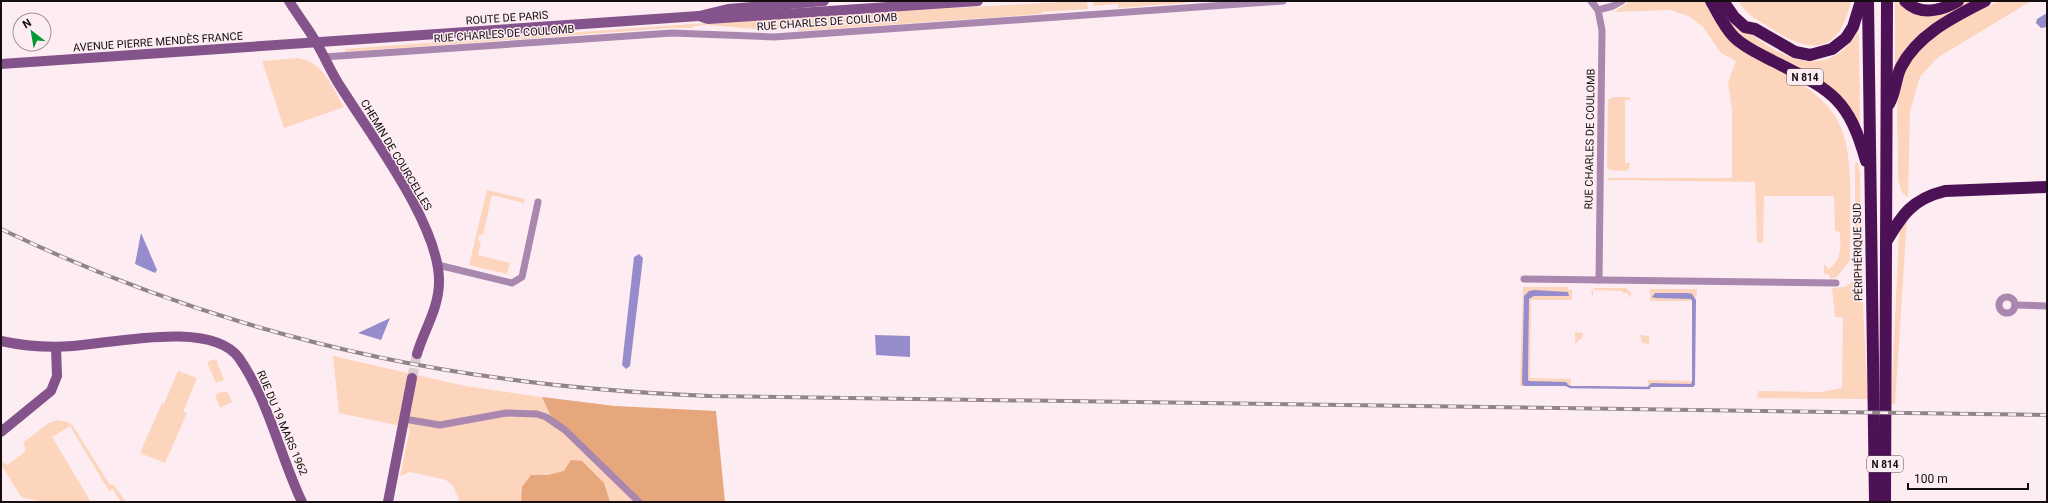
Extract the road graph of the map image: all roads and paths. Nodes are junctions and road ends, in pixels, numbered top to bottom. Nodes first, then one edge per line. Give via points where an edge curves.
1 (289, 1) edge
2 (824, 1) edge
3 (978, 1) edge
4 (1283, 1) edge
5 (1592, 1) edge
6 (1622, 1) edge
7 (1711, 1) edge
8 (1723, 1) edge
9 (1733, 1) edge
10 (1861, 1) edge
11 (1868, 1) edge
12 (1887, 1) edge
13 (1905, 1) edge
14 (1958, 1) edge
15 (1985, 1) edge
16 (764, 4) edge
17 (1598, 10) junction
18 (699, 16) junction
19 (753, 16) junction
20 (1755, 29) junction
21 (316, 43) junction
22 (324, 57) junction
23 (1, 64) edge
24 (1887, 107) junction
25 (1870, 177) junction
26 (2047, 188) edge
27 (538, 202) dead end
28 (1886, 244) junction
29 (438, 265) junction
30 (1524, 279) dead end
31 (1599, 280) junction
32 (1836, 283) dead end
33 (2015, 305) dead end
34 (2047, 306) edge
35 (1, 341) edge
36 (56, 347) junction
37 (417, 354) tunnel mouth
38 (412, 378) tunnel mouth
39 (404, 419) junction
40 (1, 432) edge
41 (302, 502) edge
42 (388, 502) edge
43 (639, 502) edge
44 (1875, 502) edge
45 (1885, 502) edge

1 - 21 main road, CHEMIN DE COURCELLES
2 - 16 main road, ROUTE DE PARIS
3 - 19 main road, ROUTE DE PARIS
4 - 22 street, RUE CHARLES DE COULOMB via 774,37 672,33
5 - 17 street, RUE CHARLES DE COULOMB
6 - 17 street
7 - 25 highway, N 814 via 1736,39 1819,84 1837,100 1856,129
8 - 20 highway, N 814 via 1739,22
9 - 20 highway, N 814 via 1739,13 1752,23
10 - 20 highway, N 814 via 1853,27 1846,38 1832,49 1818,54 1806,55 1795,52
11 - 25 highway, PÉRIPHÉRIQUE SUD / N 814
12 - 24 highway, N 814
13 - 14 highway via 1915,9 1925,12 1944,8
15 - 24 highway, N 814 via 1933,31 1914,49 1901,67 1894,95
16 - 18 main road, ROUTE DE PARIS via 728,8
16 - 19 street via 761,11
17 - 31 street, RUE CHARLES DE COULOMB via 1602,30
18 - 19 main road, ROUTE DE PARIS via 708,19
18 - 21 main road, ROUTE DE PARIS
21 - 22 main road, CHEMIN DE COURCELLES
21 - 23 main road, AVENUE PIERRE MENDÈS FRANCE
22 - 29 main road, CHEMIN DE COURCELLES via 418,212
24 - 28 highway, N 814
25 - 44 highway, PÉRIPHÉRIQUE SUD / N 814
26 - 28 highway via 1945,191 1930,194 1903,214
27 - 29 street via 522,276 512,284
28 - 45 highway, N 814
29 - 37 main road, CHEMIN DE COURCELLES via 436,301
30 - 31 street
31 - 32 street
33 - 34 street
35 - 36 main road, RUE DU 19 MARS 1962
36 - 40 main road via 57,376 51,391
36 - 41 main road, RUE DU 19 MARS 1962 via 175,337 199,339 226,346 238,357 251,378
38 - 39 main road
39 - 42 main road
39 - 43 street via 440,425 506,413 528,413 546,417 565,430

